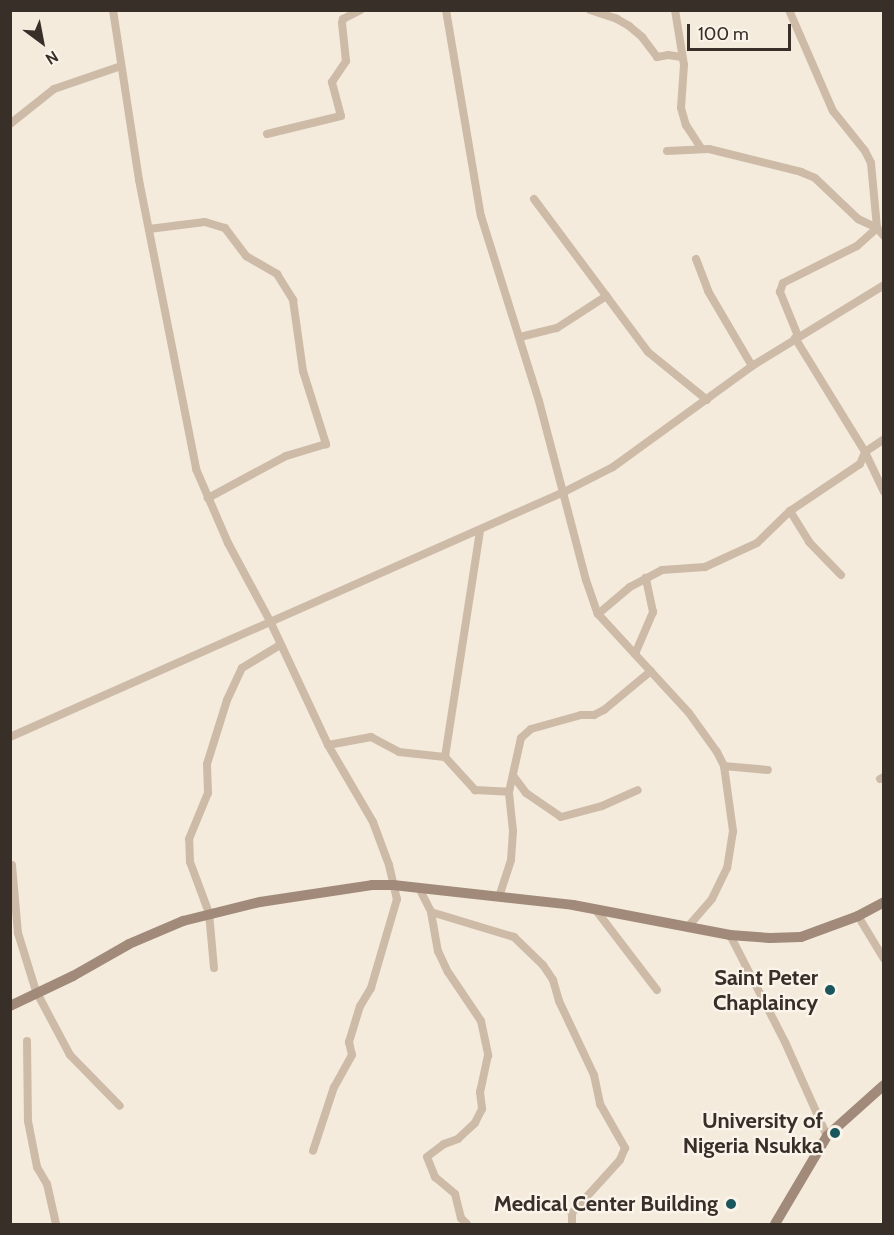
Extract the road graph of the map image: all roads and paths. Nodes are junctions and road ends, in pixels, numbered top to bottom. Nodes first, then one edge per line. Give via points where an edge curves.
1 (113, 10) edge
2 (361, 10) edge
3 (446, 10) edge
4 (590, 10) edge
5 (675, 10) edge
6 (789, 10) edge
7 (682, 57) junction
8 (122, 66) junction
9 (10, 124) edge
10 (267, 134) dead end
11 (701, 148) junction
12 (667, 152) dead end
13 (534, 199) dead end
14 (877, 228) junction
15 (148, 229) junction
16 (884, 236) edge
17 (696, 259) dead end
18 (884, 285) edge
19 (606, 296) junction
20 (520, 337) junction
21 (796, 337) junction
22 (752, 366) junction
23 (707, 400) junction
24 (884, 439) edge
25 (865, 453) junction
26 (564, 492) junction
27 (884, 492) edge
28 (208, 498) junction
29 (790, 511) junction
30 (480, 531) junction
31 (841, 575) dead end
32 (646, 578) junction
33 (598, 614) junction
34 (270, 621) junction
35 (279, 645) junction
36 (635, 654) junction
37 (651, 671) junction
38 (10, 737) edge
39 (328, 745) junction
40 (446, 757) junction
41 (724, 766) junction
42 (768, 770) dead end
43 (514, 777) junction
44 (638, 790) dead end
45 (508, 792) junction
46 (12, 865) dead end
47 (393, 885) junction
48 (419, 888) junction
49 (500, 897) junction
50 (884, 902) edge
51 (595, 909) junction
52 (431, 912) junction
53 (209, 913) junction
54 (858, 916) junction
55 (689, 925) junction
56 (730, 935) junction
57 (884, 959) edge
58 (214, 968) dead end
59 (657, 990) dead end
60 (36, 992) junction
61 (10, 1006) edge
62 (27, 1041) dead end
63 (884, 1085) edge
64 (120, 1106) dead end
65 (827, 1136) junction
66 (313, 1151) dead end
67 (56, 1224) edge
68 (467, 1224) edge
69 (572, 1224) edge
70 (775, 1224) edge

1 - 8 street
2 - 10 street via 342,23 346,61 332,82 340,116
3 - 20 street via 481,216
4 - 7 street via 629,26 657,57
5 - 7 street
6 - 14 street via 833,111 871,163
7 - 11 street via 681,108 686,126
8 - 9 street via 54,89
8 - 15 street
11 - 12 street
11 - 14 street via 815,178 858,219
13 - 19 street
14 - 16 street
14 - 21 street via 857,246 783,283 780,292
15 - 28 street via 196,469
15 - 28 street via 205,222 225,228 246,256 278,274 293,300 303,371 326,444 286,456
17 - 22 street via 708,291
18 - 21 street
19 - 20 street via 557,328
19 - 23 street via 648,352
20 - 26 street
21 - 22 street
21 - 25 street
22 - 23 street
23 - 26 street via 613,467
24 - 25 street
25 - 27 street
25 - 29 street via 860,464 847,475
26 - 30 street
26 - 33 street via 572,536
28 - 34 street
29 - 31 street via 809,542
29 - 32 street via 757,543 705,567 662,570
30 - 34 street
30 - 40 street
32 - 33 street
32 - 36 street via 653,612
33 - 36 street
34 - 35 street
34 - 38 street
35 - 39 street
35 - 53 street via 242,668 227,700 207,764 208,793 189,839 190,862
36 - 37 street
37 - 41 street via 689,713
37 - 43 street via 594,715 531,729 521,738
39 - 40 street via 371,737 399,752
39 - 47 street via 373,822
40 - 45 street via 475,790
41 - 42 street
41 - 55 street via 733,831 727,868 711,899
43 - 44 street via 526,793 561,817 602,806
43 - 45 street
45 - 49 street via 513,831 511,860
46 - 60 street via 18,933
47 - 48 street
47 - 53 street via 313,893
47 - 66 street via 397,899 371,988 360,1006 349,1042 352,1055 334,1087
48 - 49 street
48 - 52 street
49 - 51 street
50 - 54 street
51 - 55 street
51 - 59 street
52 - 68 street via 438,951 481,1022 488,1055 480,1092 482,1109 475,1123 458,1139 427,1157 435,1177 455,1194 461,1218
52 - 69 street via 514,937 554,980 559,1001 594,1076 600,1104 625,1148 620,1160 572,1213
53 - 58 street
53 - 60 street via 129,944
54 - 56 street via 801,937
54 - 57 street
55 - 56 street
56 - 65 street via 785,1042
60 - 61 street
60 - 64 street via 70,1055
62 - 67 street via 28,1121
63 - 65 street
65 - 70 street

